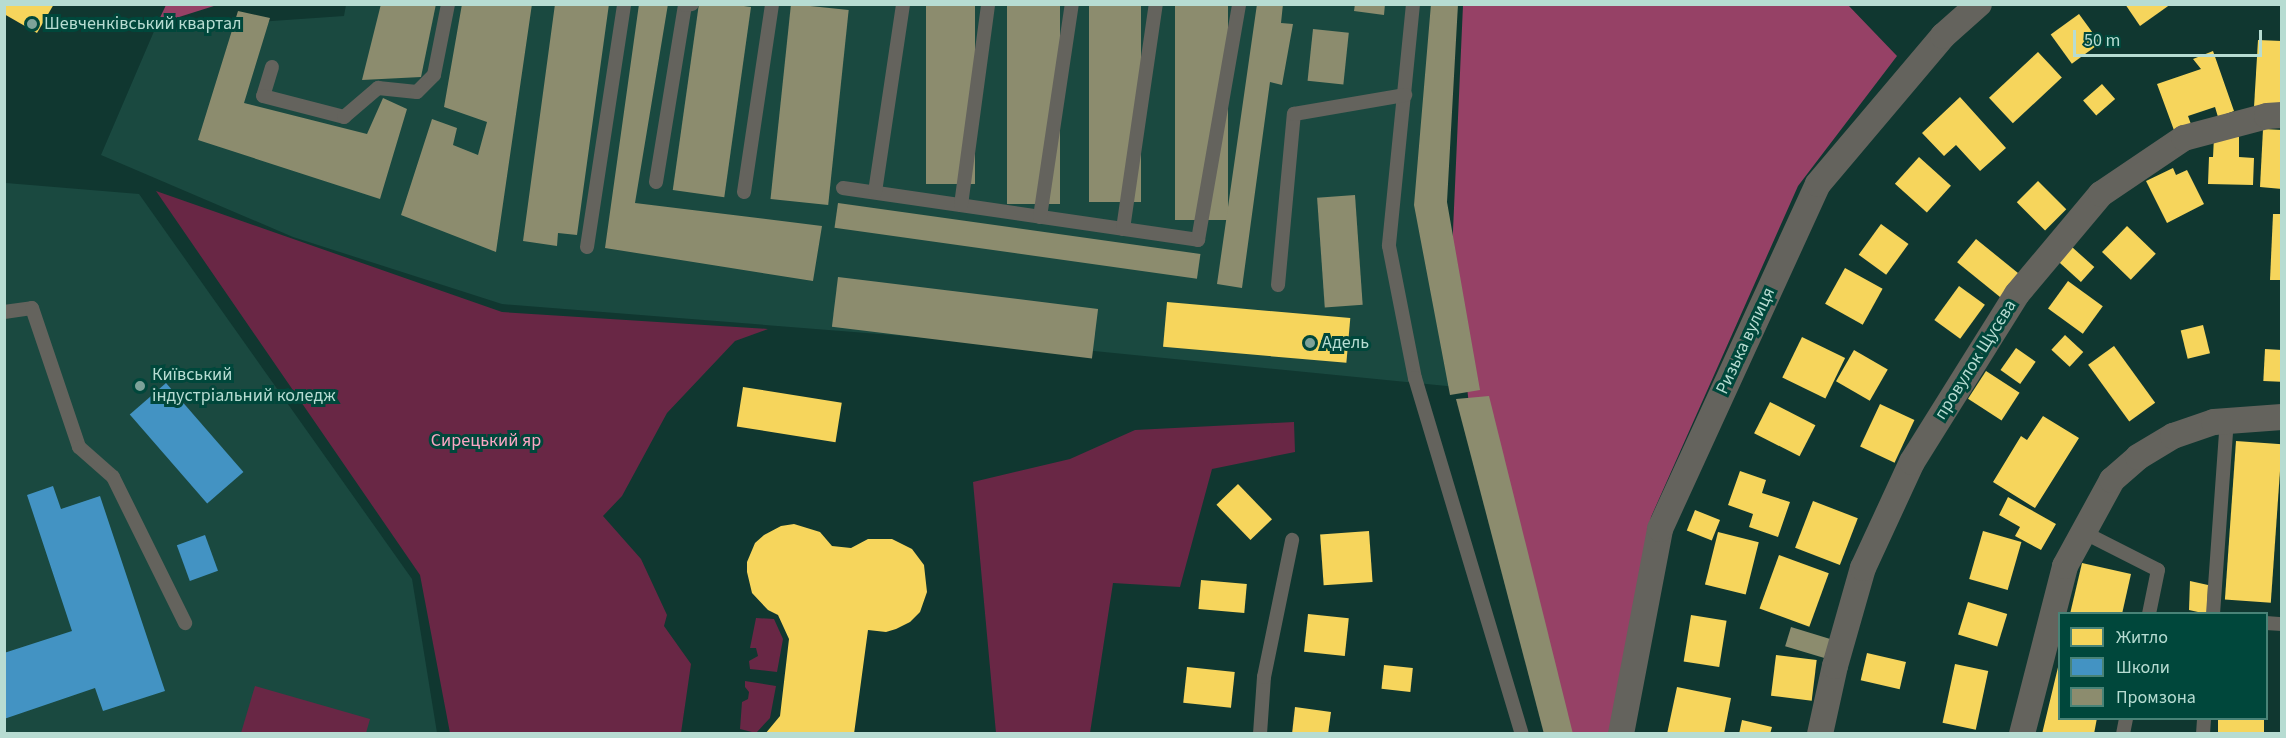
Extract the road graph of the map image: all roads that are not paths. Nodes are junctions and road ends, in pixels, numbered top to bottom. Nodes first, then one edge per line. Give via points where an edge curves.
1 (448, 4) edge
2 (624, 4) edge
3 (692, 4) edge
4 (772, 4) edge
5 (903, 4) edge
6 (988, 4) edge
7 (1072, 4) edge
8 (1155, 4) edge
9 (1239, 4) edge
10 (1413, 4) edge
11 (1979, 4) edge
12 (272, 66) dead end
13 (1405, 95) junction
14 (2282, 115) edge
15 (656, 182) dead end
16 (843, 188) dead end
17 (744, 192) dead end
18 (875, 192) junction
19 (961, 205) junction
20 (1040, 217) junction
21 (1123, 229) junction
22 (587, 247) dead end
23 (1278, 285) dead end
24 (4, 312) edge
25 (2282, 417) edge
26 (2227, 420) junction
27 (2083, 532) junction
28 (1292, 540) dead end
29 (2149, 612) edge
30 (2212, 612) edge
31 (185, 623) dead end
32 (1260, 734) edge
33 (1522, 734) edge
34 (1621, 734) edge
35 (1820, 734) edge
36 (2022, 734) edge

1 - 12 lane via 434,75 417,93 378,88 344,117 263,96
2 - 22 lane
3 - 15 lane via 685,5
4 - 17 lane
5 - 18 lane
6 - 19 lane
7 - 20 lane
8 - 21 lane
9 - 21 lane via 1198,240
10 - 13 lane
11 - 34 street, Ризька вулиця via 1943,36 1818,184 1660,529
13 - 23 lane via 1294,114
13 - 33 lane via 1389,246 1415,378
14 - 35 street, провулок Щусєва via 2184,138 2101,194 2017,294 1912,462 1863,568
16 - 18 lane
18 - 19 lane
19 - 20 lane
20 - 21 lane
24 - 31 lane via 32,308 79,447 113,477
25 - 26 street
26 - 27 street via 2173,436 2138,457 2112,480
26 - 30 lane
27 - 29 lane via 2158,570
27 - 36 street via 2065,566
28 - 32 lane via 1264,677

